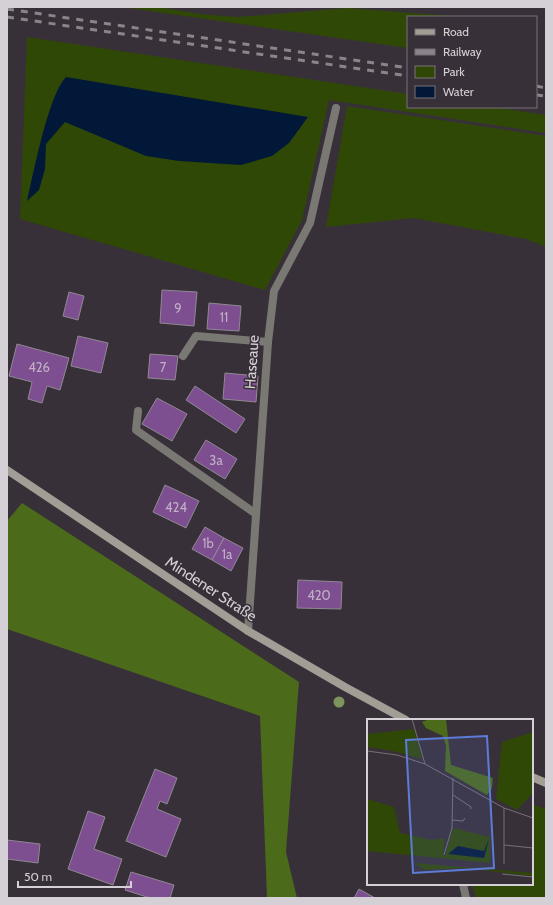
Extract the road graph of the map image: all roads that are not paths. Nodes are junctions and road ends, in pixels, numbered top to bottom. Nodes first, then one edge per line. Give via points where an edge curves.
1 (336, 108) dead end
2 (268, 342) junction
3 (183, 356) dead end
4 (138, 411) dead end
5 (7, 470) edge
6 (256, 514) junction
7 (248, 631) junction
8 (404, 719) edge
9 (533, 777) edge
10 (546, 782) edge
11 (463, 885) edge
12 (466, 898) edge

1 - 2 street, Haseaue via 310,223 274,291
2 - 3 street via 196,336
2 - 6 street, Haseaue
4 - 6 street via 136,430
5 - 7 main road, Mindener Straße
6 - 7 street, Haseaue
7 - 8 main road, Mindener Straße
9 - 10 main road
11 - 12 street

